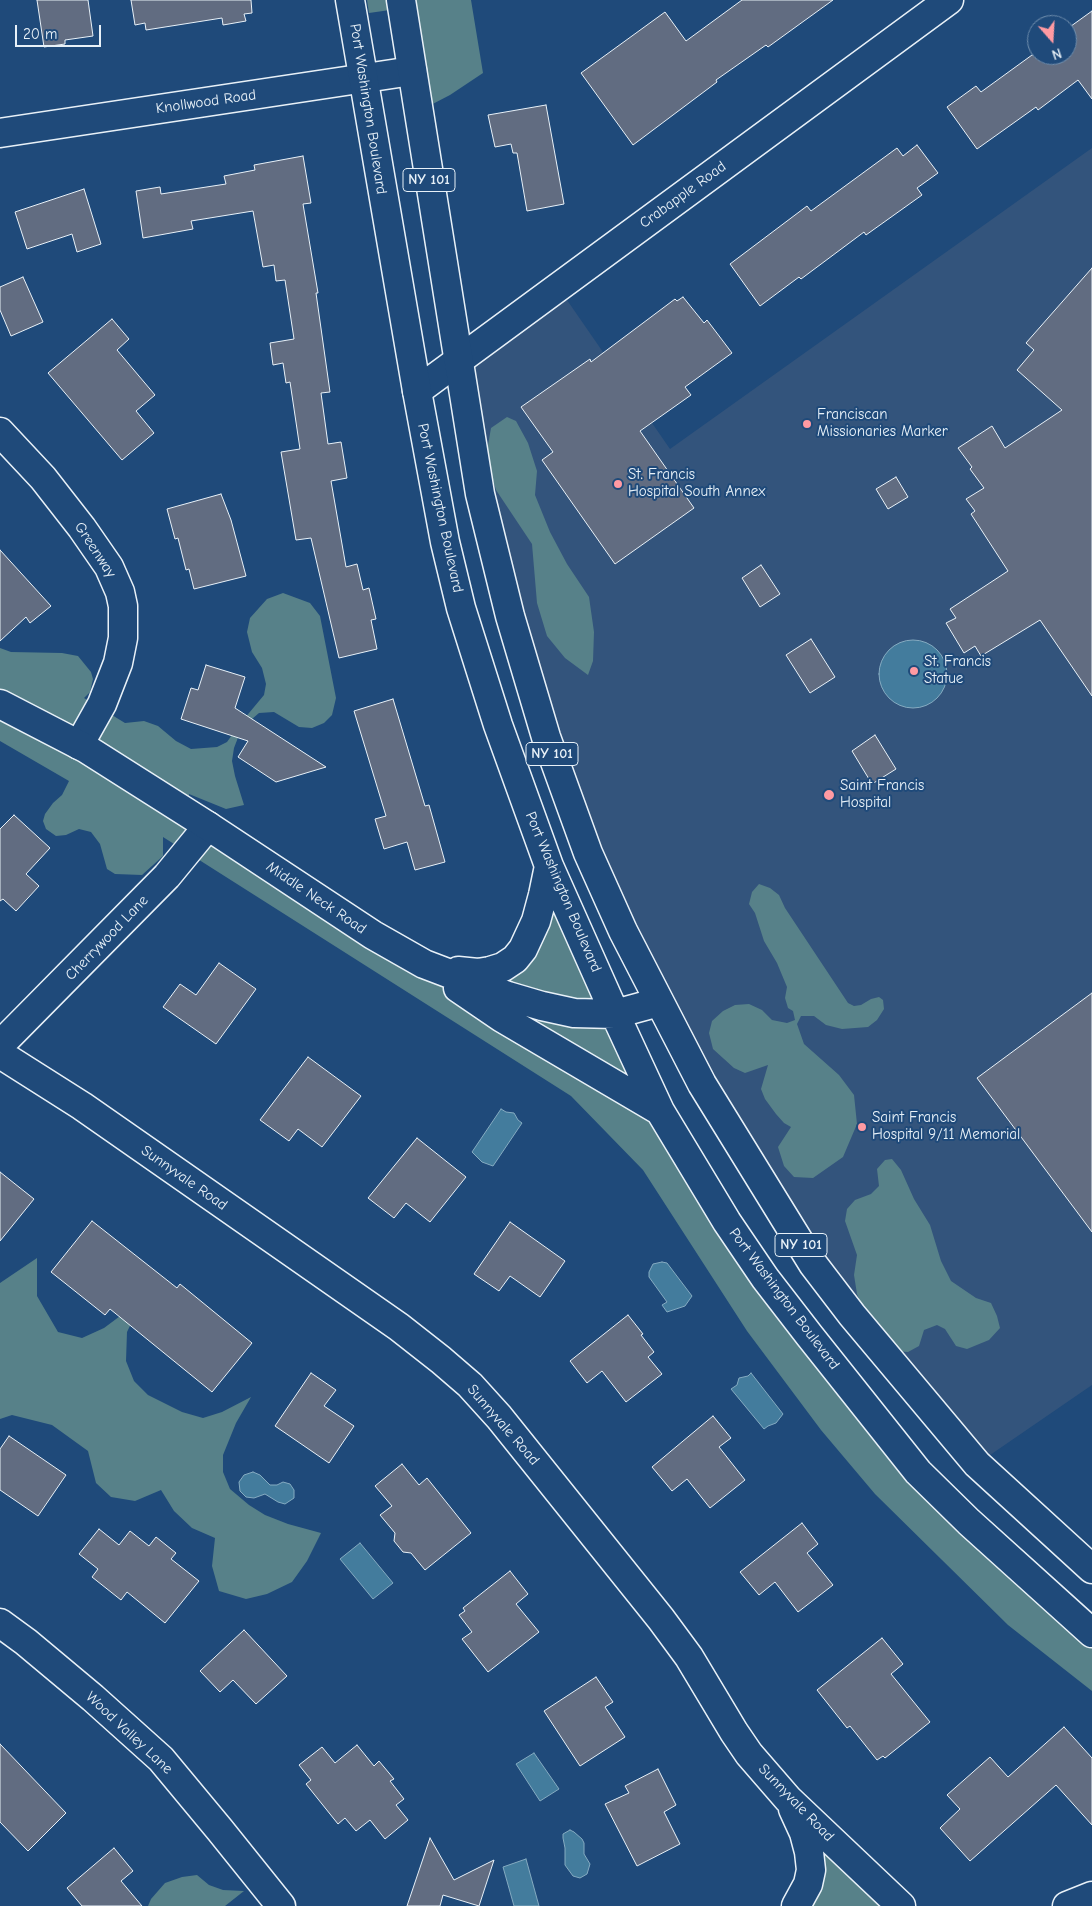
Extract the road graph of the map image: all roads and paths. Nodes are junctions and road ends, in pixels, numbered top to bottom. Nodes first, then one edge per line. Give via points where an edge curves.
1 (350, 0) edge
2 (401, 0) edge
3 (949, 0) edge
4 (412, 71) junction
5 (362, 79) junction
6 (0, 133) edge
7 (458, 361) junction
8 (417, 391) junction
9 (0, 432) edge
10 (0, 704) edge
11 (80, 745) junction
12 (208, 826) junction
13 (549, 866) junction
14 (424, 964) junction
15 (659, 1002) junction
16 (616, 1014) junction
17 (0, 1045) edge
18 (0, 1054) edge
19 (660, 1110) junction
20 (1092, 1569) edge
21 (0, 1623) edge
22 (1090, 1628) edge
23 (788, 1799) junction
24 (1092, 1896) edge
25 (281, 1906) edge
26 (796, 1906) edge
27 (901, 1906) edge
28 (1067, 1906) edge

1 - 5 main road, Port Washington Boulevard / NY 101
2 - 4 main road, NY 101
3 - 7 main road, Crabapple Road
4 - 5 main road, Knollwood Road
4 - 7 main road, NY 101
5 - 6 main road, Knollwood Road
5 - 8 main road, Port Washington Boulevard / NY 101
7 - 8 main road, Crabapple Road
7 - 15 main road, NY 101 via 480,494 510,616 546,737 588,853
8 - 13 main road, Port Washington Boulevard / NY 101 via 445,542 462,608 498,725
9 - 11 main road, Greenway via 43,478 82,528 109,567 124,606 124,638 118,662 102,704
10 - 11 main road, Middle Neck Road
11 - 12 main road, Middle Neck Road
12 - 14 main road, Middle Neck Road via 373,935
12 - 17 main road, Cherrywood Lane via 167,876
13 - 14 main road via 536,921 523,949 514,959 503,967 478,973
13 - 16 main road, Port Washington Boulevard / NY 101
14 - 16 main road, Middle Neck Road via 542,1006 574,1013
14 - 19 main road via 502,1018
15 - 16 main road, Middle Neck Road
15 - 20 main road, NY 101 via 702,1084 812,1264 977,1464
16 - 19 main road, Port Washington Boulevard / NY 101
18 - 23 main road, Sunnyvale Road via 82,1106 391,1322 470,1385 661,1619 694,1665 749,1754
19 - 22 main road, Port Washington Boulevard / NY 101 via 727,1222 765,1278 918,1472 968,1522
21 - 25 main road, Wood Valley Lane via 161,1759
23 - 26 main road via 804,1833 811,1870 808,1884
23 - 27 main road, Sunnyvale Road
24 - 28 main road

